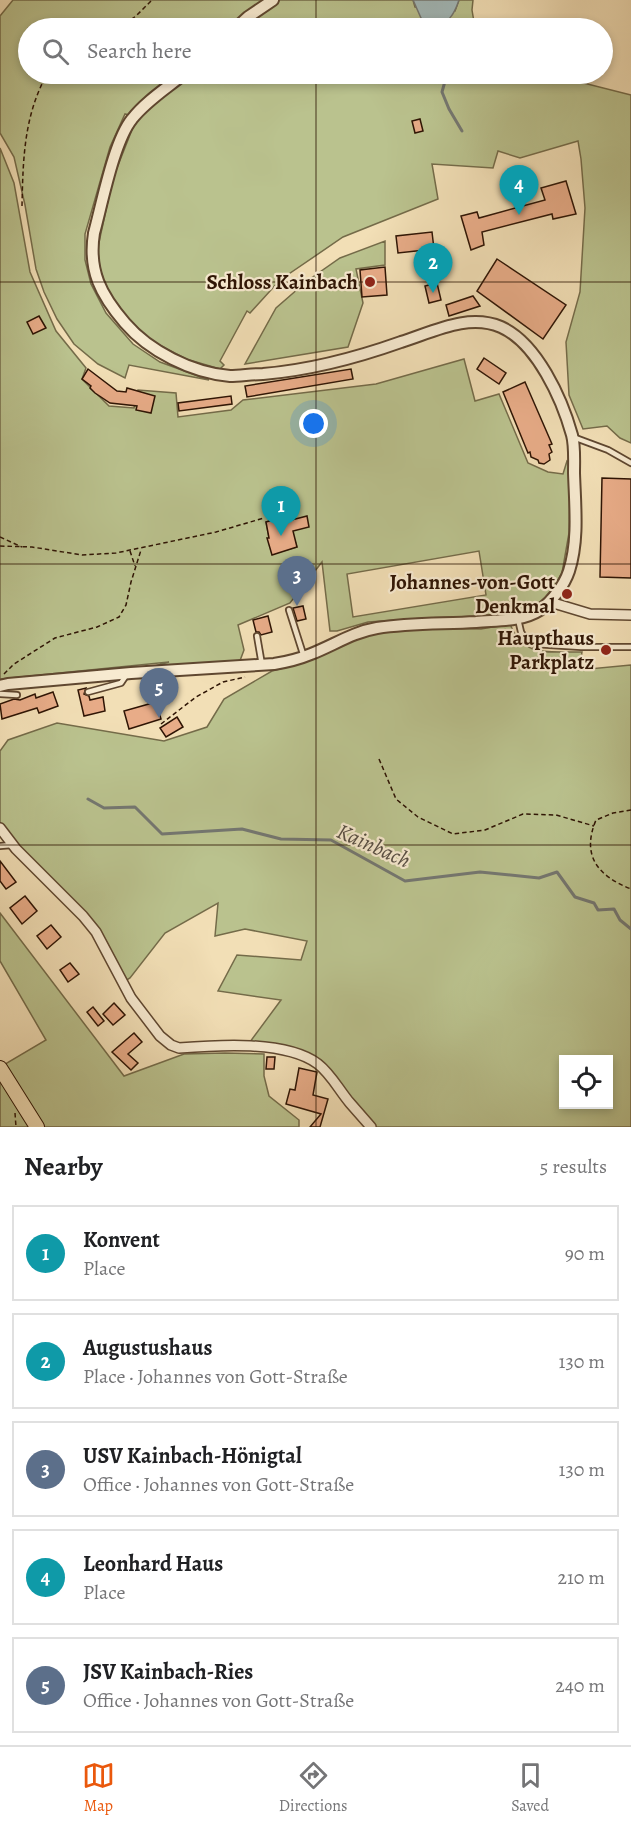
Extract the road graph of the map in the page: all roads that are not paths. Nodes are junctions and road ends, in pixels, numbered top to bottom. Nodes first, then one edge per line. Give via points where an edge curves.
1 (273, 0) edge
2 (247, 18) edge
3 (171, 84) edge
4 (573, 437) junction
5 (631, 463) edge
6 (550, 602) junction
7 (290, 610) dead end
8 (631, 615) edge
9 (518, 619) junction
10 (257, 636) dead end
11 (631, 647) edge
12 (304, 657) junction
13 (262, 664) junction
14 (127, 673) junction
15 (1, 681) edge
16 (88, 692) dead end
17 (0, 694) edge
18 (17, 695) dead end
19 (0, 828) edge
20 (13, 845) junction
21 (0, 846) edge
22 (0, 1068) edge
23 (37, 1127) edge
24 (371, 1127) edge

1 - 2 street
3 - 4 street via 148,102 124,132 94,233 92,264 100,287 113,310 149,346 207,371 230,376 307,368 357,357 452,325 488,322 516,337 538,361
4 - 5 lane
4 - 6 street via 573,547 569,572
6 - 8 street via 590,614
6 - 9 street
7 - 12 lane
9 - 11 lane via 521,632 534,644
9 - 12 street via 374,629 350,635
10 - 13 lane
12 - 13 street
13 - 14 street
14 - 15 street via 8,684
14 - 16 lane via 121,683
17 - 18 lane
19 - 20 street
20 - 21 lane
20 - 24 street via 96,932 131,998 171,1045 247,1046 304,1056 327,1073
22 - 23 main road

